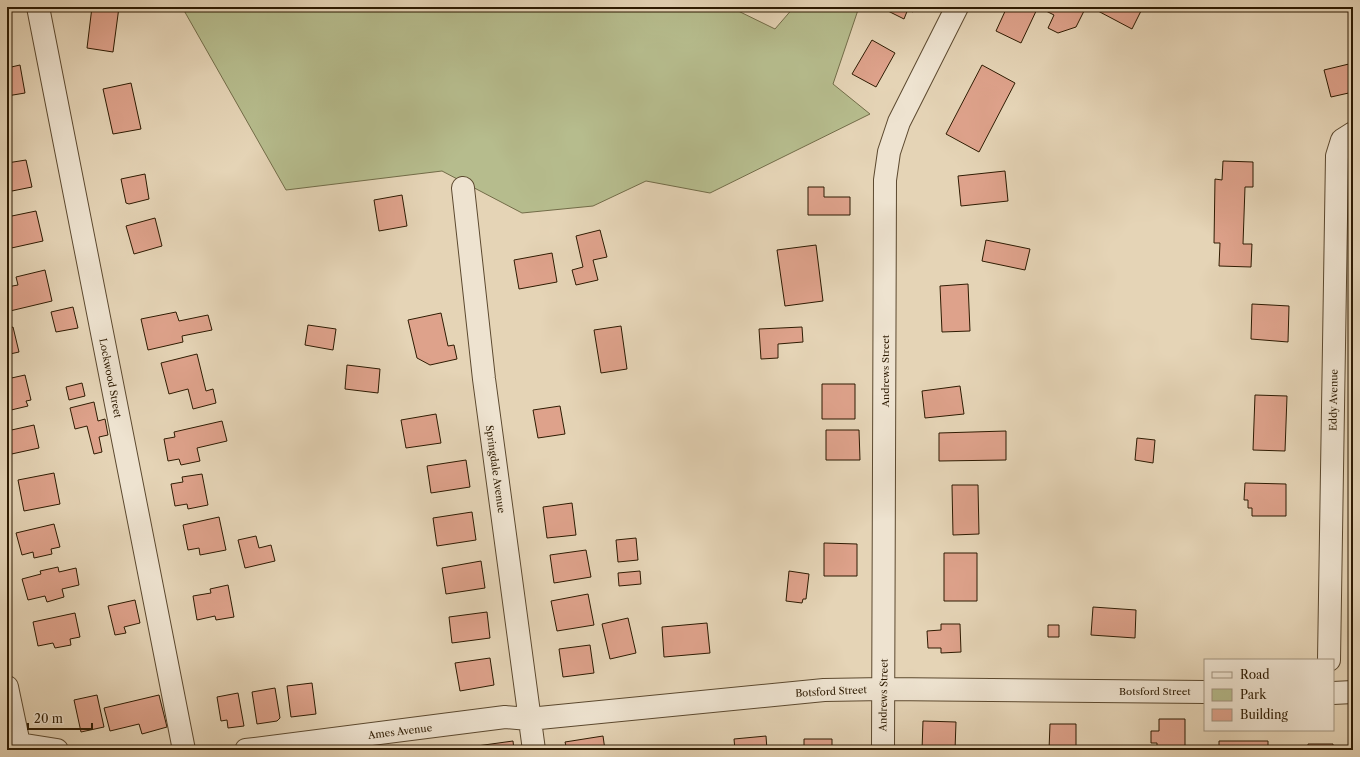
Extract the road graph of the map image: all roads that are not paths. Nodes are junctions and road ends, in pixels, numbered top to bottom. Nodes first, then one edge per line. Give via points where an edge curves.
1 (38, 7) edge
2 (957, 7) edge
3 (1348, 137) edge
4 (463, 188) dead end
5 (1328, 659) edge
6 (7, 687) edge
7 (884, 689) junction
8 (1204, 692) edge
9 (1353, 692) edge
10 (1334, 693) edge
11 (529, 719) junction
12 (57, 750) edge
13 (184, 750) edge
14 (246, 750) edge
15 (534, 750) edge
16 (882, 750) edge

1 - 13 street, Lockwood Street
2 - 7 street, Andrews Street via 899,122 889,152 885,180
3 - 5 street, Eddy Avenue via 1337,156 1336,171
4 - 11 street, Springdale Avenue via 484,379
6 - 12 street via 19,744
7 - 8 street, Botsford Street
7 - 11 street, Botsford Street via 824,690
7 - 16 street, Andrews Street
9 - 10 street
11 - 14 street, Ames Avenue via 505,718
11 - 15 street, Springdale Avenue

